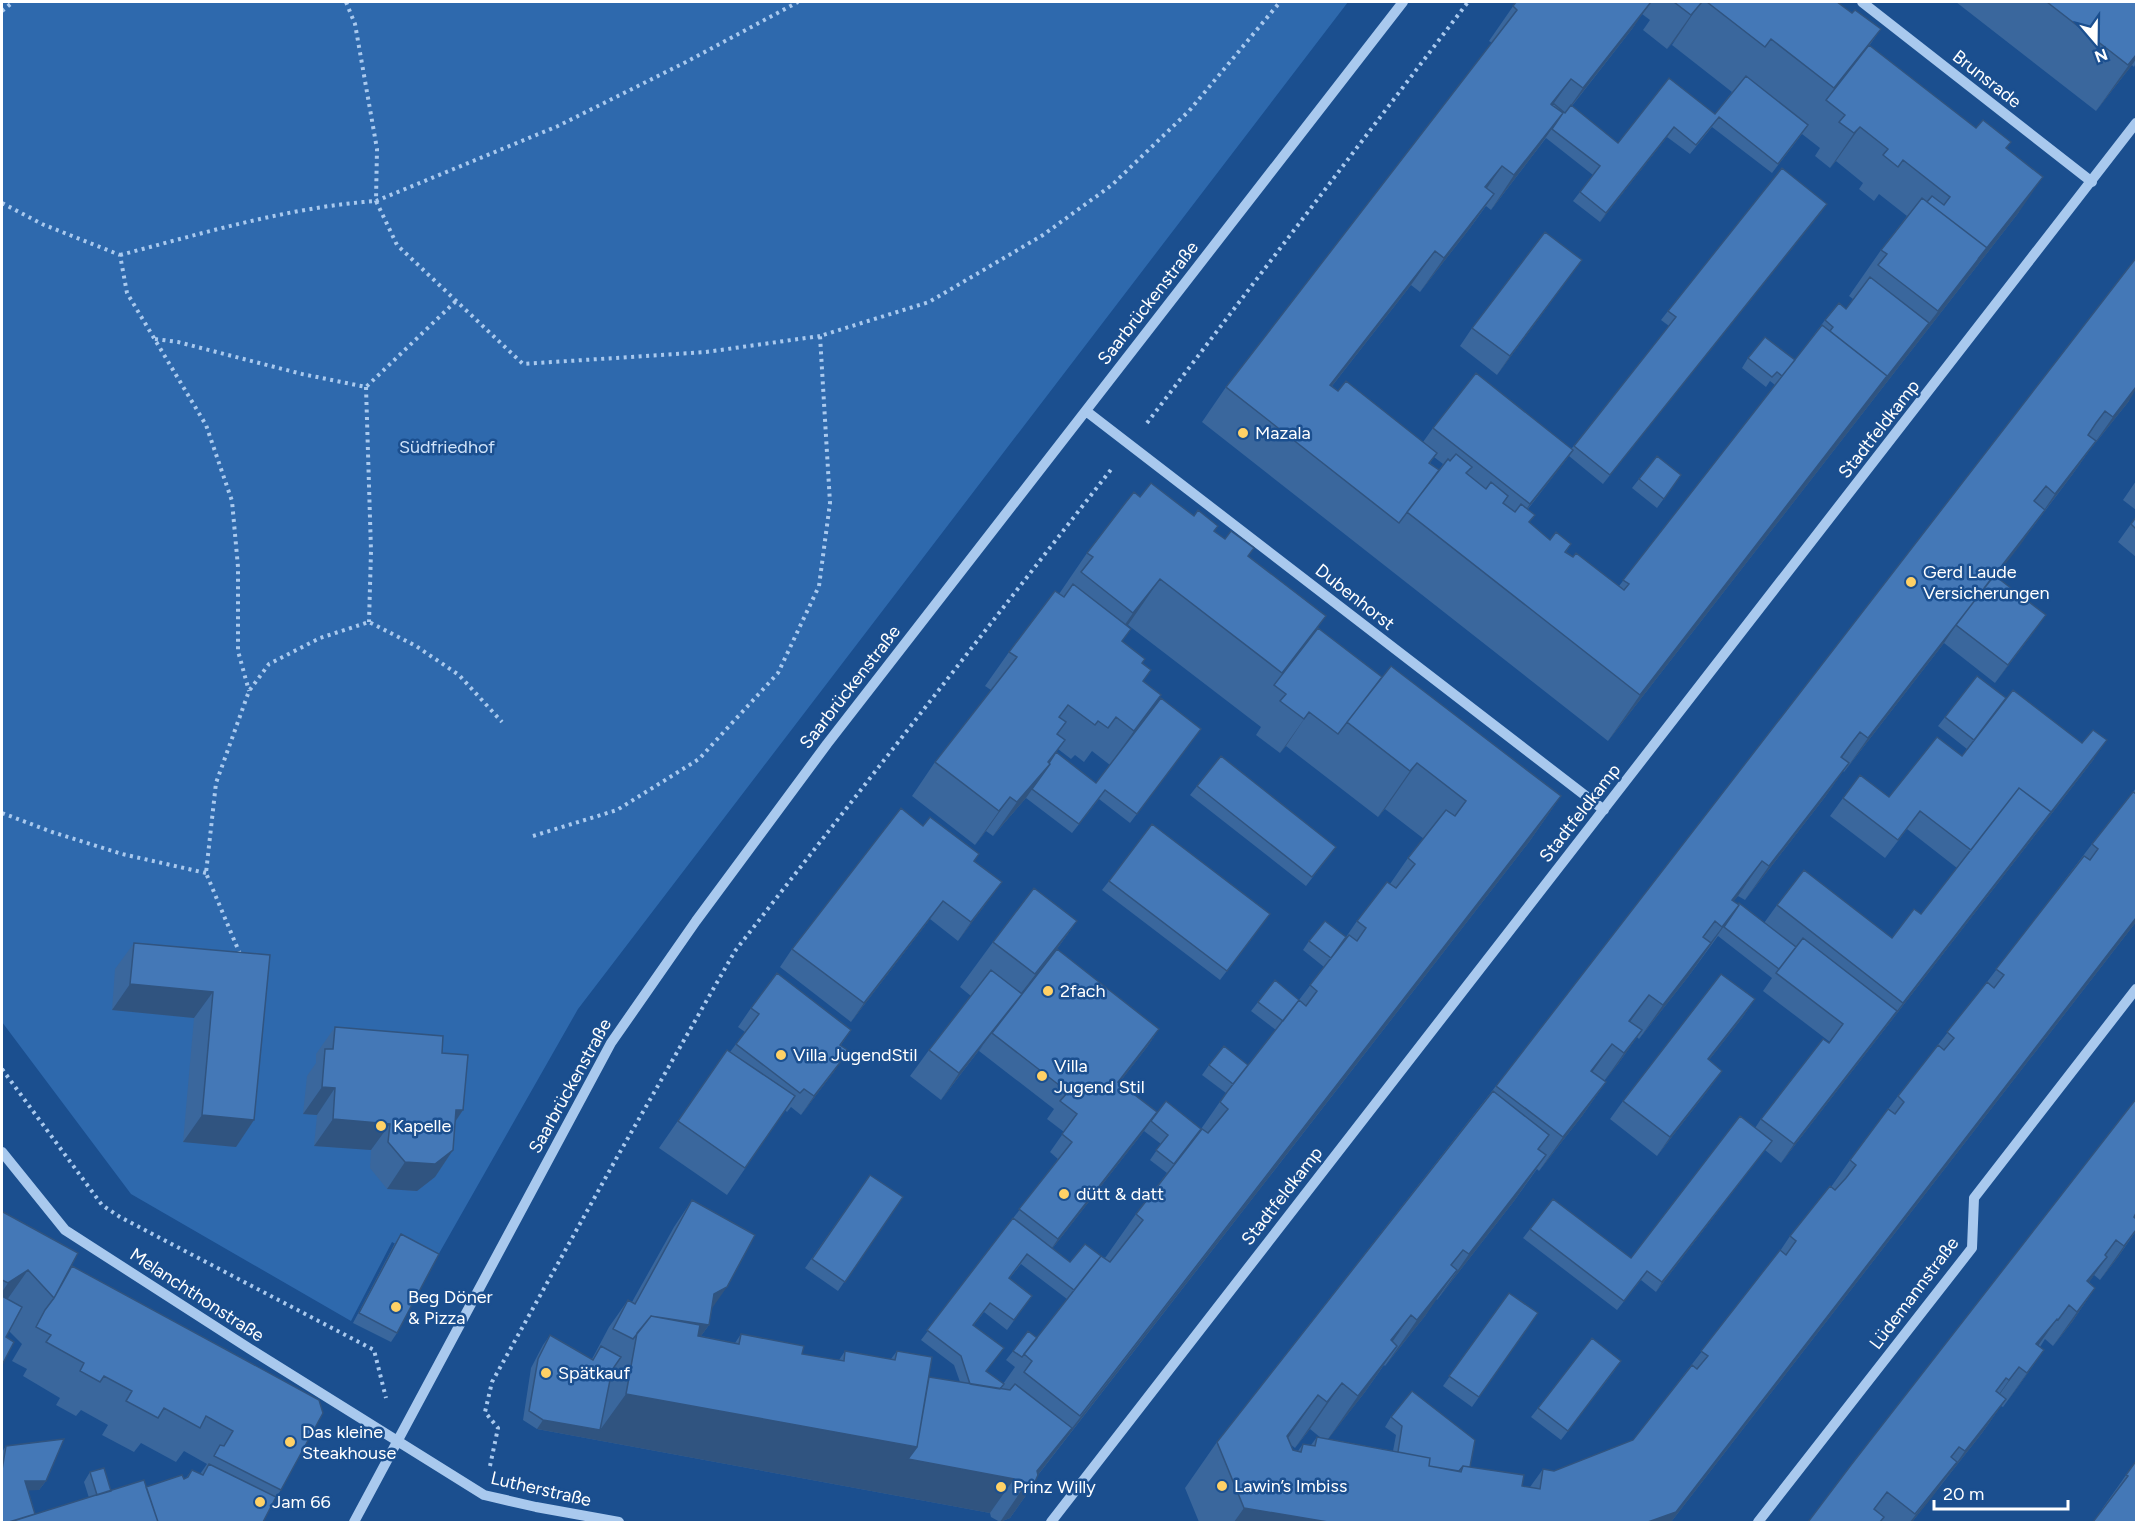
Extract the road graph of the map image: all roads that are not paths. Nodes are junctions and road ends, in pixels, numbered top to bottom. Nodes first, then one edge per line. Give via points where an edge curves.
1 (1403, 2) edge
2 (1862, 2) edge
3 (2136, 123) edge
4 (2092, 182) junction
5 (1086, 411) junction
6 (1604, 810) junction
7 (2136, 989) edge
8 (2, 1152) edge
9 (397, 1442) junction
10 (354, 1522) edge
11 (619, 1522) edge
12 (1051, 1522) edge
13 (1758, 1522) edge

1 - 5 street, Saarbrückenstraße
2 - 4 street, Brunsrade
3 - 4 street, Stadtfeldkamp
4 - 6 street, Stadtfeldkamp
5 - 6 street, Dubenhorst
5 - 9 street, Saarbrückenstraße via 827,744 611,1043
6 - 12 street, Stadtfeldkamp
7 - 13 street, Lüdemannstraße via 1974,1198 1972,1248
8 - 9 street, Melanchthonstraße via 65,1230
9 - 10 street, Saarbrückenstraße
9 - 11 street, Lutherstraße via 484,1495

